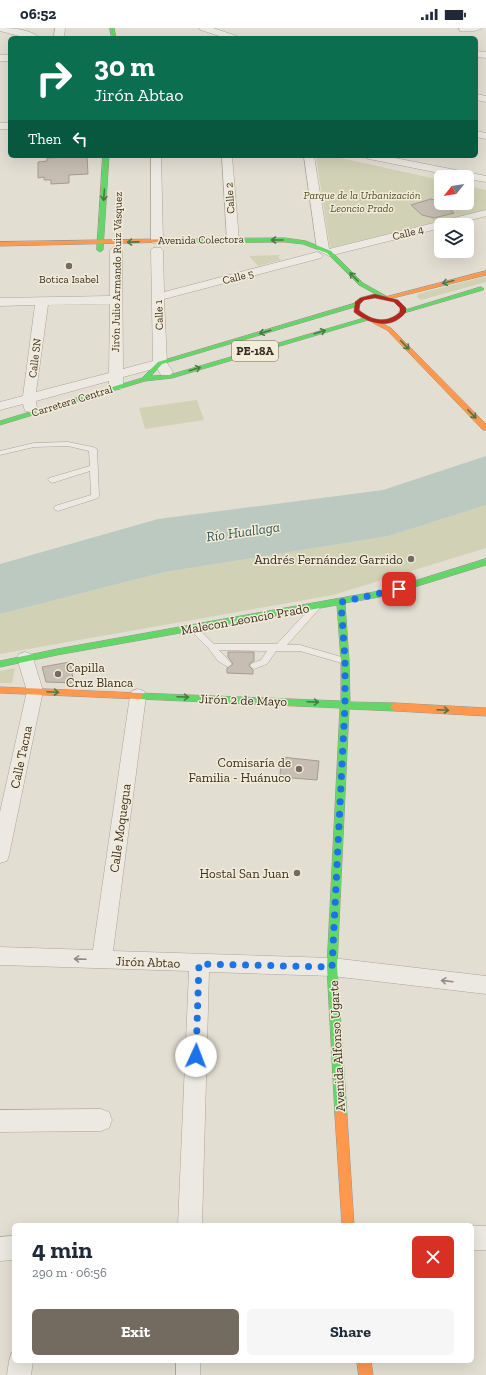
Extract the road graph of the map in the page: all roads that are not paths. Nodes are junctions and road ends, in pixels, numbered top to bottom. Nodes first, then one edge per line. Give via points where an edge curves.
1 (0, 28) edge
2 (204, 28) edge
3 (475, 28) edge
4 (486, 30) edge
5 (462, 32) edge
6 (30, 36) edge
7 (228, 36) edge
8 (106, 158) edge
9 (156, 158) edge
10 (227, 158) edge
11 (309, 158) edge
12 (394, 158) edge
13 (419, 160) edge
14 (486, 179) edge
15 (486, 213) edge
16 (233, 240) junction
17 (117, 242) junction
18 (0, 244) edge
19 (100, 246) junction
20 (157, 246) junction
21 (0, 252) edge
22 (323, 255) junction
23 (486, 272) edge
24 (486, 288) edge
25 (158, 297) junction
26 (386, 297) junction
27 (116, 300) junction
28 (42, 301) junction
29 (0, 302) edge
30 (356, 302) junction
31 (400, 315) junction
32 (370, 321) junction
33 (405, 326) dead end
34 (160, 363) junction
35 (170, 377) junction
36 (144, 379) junction
37 (116, 381) junction
38 (29, 398) junction
39 (0, 406) edge
40 (30, 414) junction
41 (0, 423) edge
42 (486, 428) edge
43 (0, 453) edge
44 (94, 467) junction
45 (52, 480) dead end
46 (58, 508) dead end
47 (486, 562) edge
48 (341, 602) junction
49 (317, 606) junction
50 (192, 628) junction
51 (212, 647) junction
52 (276, 648) junction
53 (25, 658) junction
54 (345, 660) junction
55 (0, 664) edge
56 (228, 664) dead end
57 (254, 666) dead end
58 (0, 690) edge
59 (35, 691) junction
60 (138, 696) junction
61 (345, 704) junction
62 (486, 712) edge
63 (0, 855) edge
64 (0, 956) edge
65 (102, 960) junction
66 (199, 964) junction
67 (332, 967) junction
68 (486, 987) edge
69 (101, 1120) dead end
70 (0, 1122) edge
71 (190, 1223) edge
72 (348, 1223) edge
73 (474, 1238) edge
74 (486, 1238) edge
75 (12, 1248) edge
76 (0, 1249) edge
77 (21, 1363) edge
78 (188, 1363) edge
79 (364, 1363) edge
80 (19, 1375) edge
81 (188, 1375) edge
82 (366, 1375) edge

1 - 6 street
2 - 7 street
3 - 4 street
3 - 5 street
8 -> 19 main road, Jirón Julio Armando Ruiz Vásquez via 109,175
9 - 20 street, Calle 1
10 - 16 street, Calle 2
11 - 22 street
12 - 13 street
13 - 14 street
15 - 22 street, Calle 4
16 - 20 main road, Avenida Colectora
22 -> 16 main road, Avenida Colectora via 304,242
17 - 19 main road, Avenida Colectora
17 - 20 main road, Avenida Colectora
17 - 27 street, Jirón Julio Armando Ruiz Vásquez
18 - 19 main road, Avenida Colectora
19 - 21 main road, Avenida Colectora
20 - 22 main road, Avenida Colectora via 285,247
20 - 25 street, Calle 1
22 - 25 street, Calle 5
26 -> 22 main road, Avenida Colectora via 361,284
23 -> 26 main road
24 - 31 main road
25 - 34 street, Calle 1
26 - 30 main road, Carretera Central via 368,297
26 - 31 main road, Avenida Colectora via 400,304
27 - 28 street
27 - 37 street, Jirón Julio Armando Ruiz Vásquez
28 - 29 street
28 - 38 street, Calle SN
30 - 32 main road via 356,310
30 -> 34 main road, Carretera Central / PE-18A
31 - 32 main road, Carretera Central via 388,321
31 - 33 main road, Avenida Colectora
35 -> 32 main road, Carretera Central / PE-18A
32 -> 42 main road via 389,329
34 - 35 street
34 - 36 main road, Carretera Central / PE-18A
34 - 37 street
35 - 36 main road, Carretera Central / PE-18A
36 - 37 main road, Carretera Central / PE-18A
37 - 38 street
37 - 40 main road, Carretera Central / PE-18A
38 - 39 street
38 - 40 street, Calle SN
40 - 41 main road, Carretera Central / PE-18A
43 - 44 lane via 34,445 68,444 93,450
44 - 45 lane
44 - 46 lane via 95,496
47 - 48 main road, Malecon Leoncio Prado via 385,593
48 - 49 main road, Malecon Leoncio Prado
48 - 54 main road, Avenida Alfonso Ugarte
49 - 50 main road, Malecon Leoncio Prado
49 - 52 lane
50 - 51 lane
50 - 53 main road, Malecon Leoncio Prado
51 - 52 lane
51 - 56 lane
52 - 54 lane via 300,648
52 - 57 lane via 264,662
53 - 55 main road, Malecon Leoncio Prado
53 - 59 street, Calle Tacna
54 - 61 main road, Avenida Alfonso Ugarte
58 - 59 main road, Jirón 2 de Mayo
59 -> 60 main road, Jirón 2 de Mayo
59 - 63 street, Calle Tacna
60 -> 61 main road, Jirón 2 de Mayo
60 - 65 street, Calle Moquegua
61 -> 62 main road, Jirón 2 de Mayo
61 - 67 main road, Avenida Alfonso Ugarte
65 -> 64 street, Jirón Abtao
65 - 66 street, Jirón Abtao
66 - 67 street, Jirón Abtao
66 - 71 street
68 -> 67 street, Jirón Abtao
67 - 72 main road, Avenida Alfonso Ugarte
69 - 70 street
73 - 74 street
75 - 76 street
77 - 80 street
78 - 81 street
79 - 82 main road

